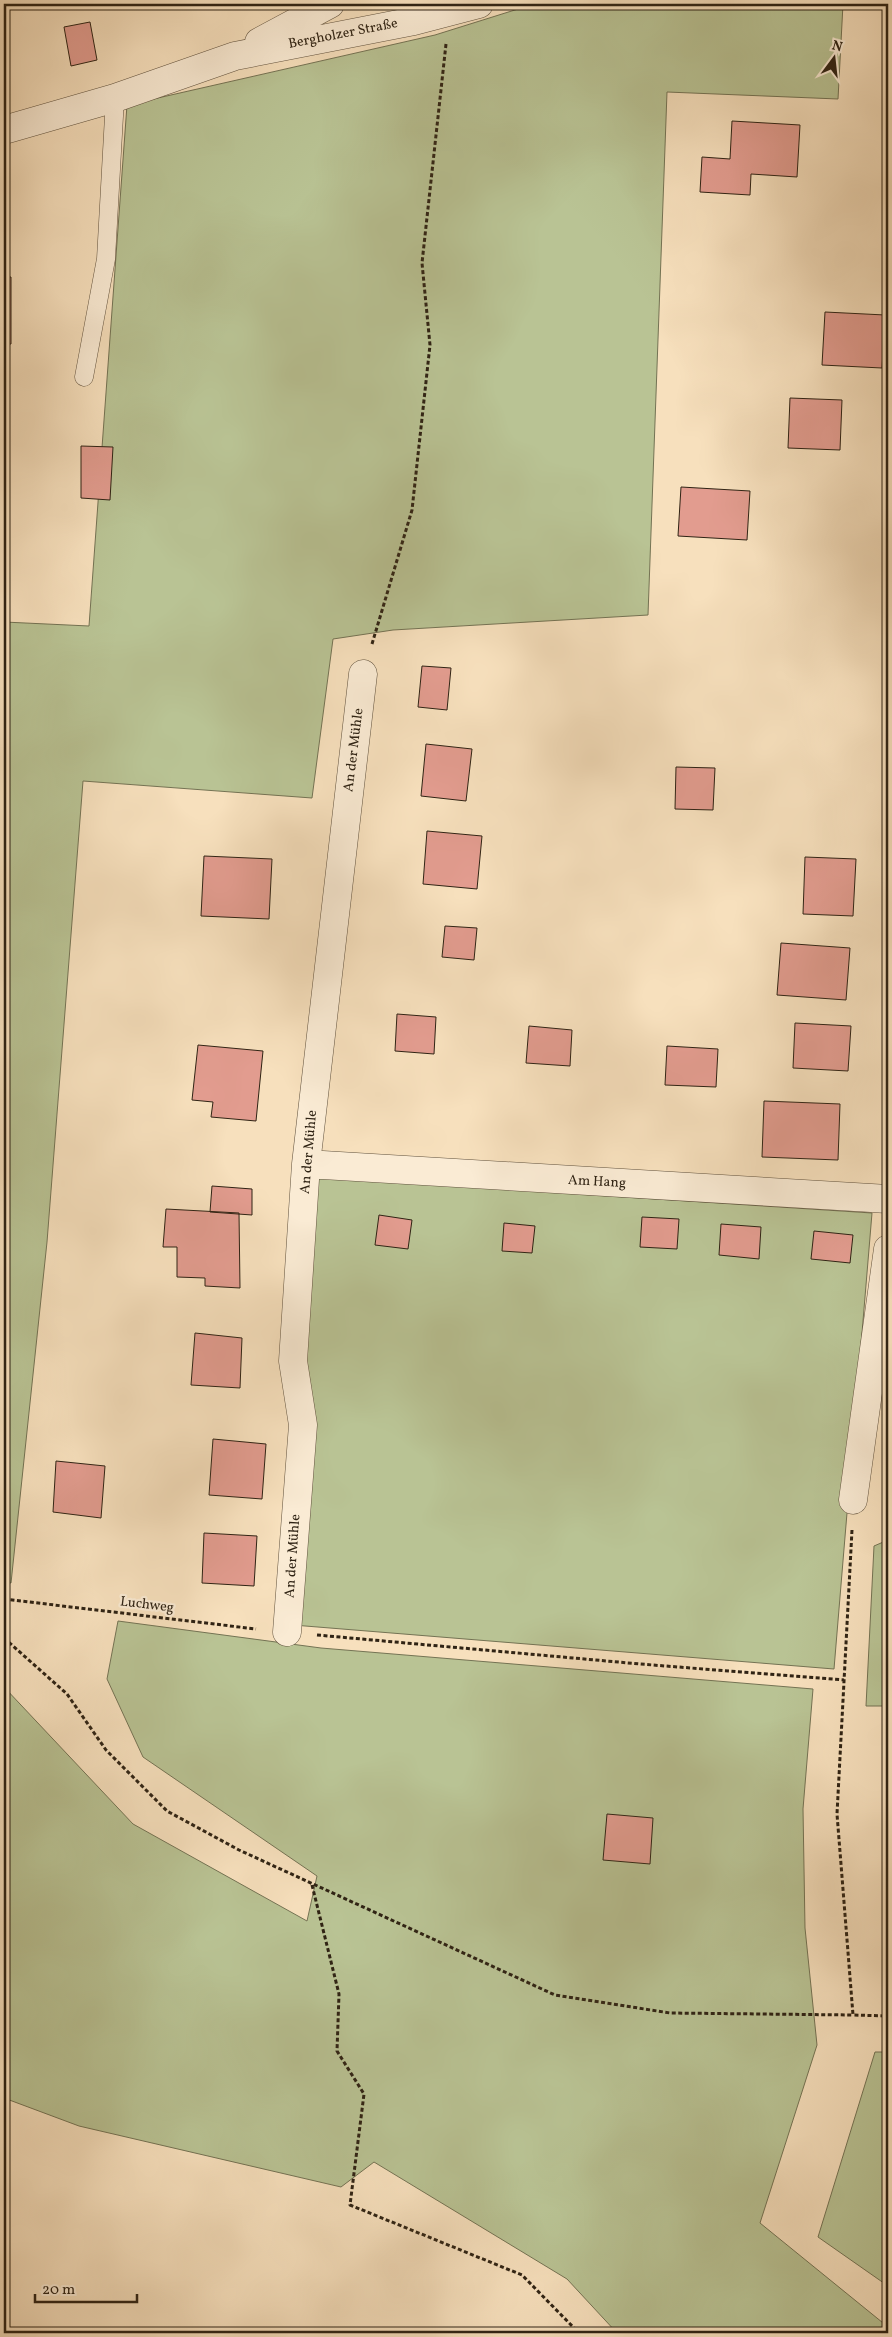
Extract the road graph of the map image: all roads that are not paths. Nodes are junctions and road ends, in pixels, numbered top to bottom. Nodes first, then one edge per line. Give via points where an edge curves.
1 (330, 4) edge
2 (479, 4) edge
3 (235, 56) junction
4 (115, 98) junction
5 (4, 130) edge
6 (84, 377) dead end
7 (363, 674) road end
8 (306, 1164) junction
9 (888, 1199) edge
10 (888, 1249) edge
11 (853, 1500) road end
12 (287, 1632) road end

1 - 3 street, Bergholzer Straße
2 - 3 street, Bergholzer Straße via 414,21
3 - 4 street, Bergholzer Straße
4 - 5 street, Bergholzer Straße
4 - 6 lane via 106,259
7 - 8 street, An der Mühle
8 - 9 street, Am Hang
8 - 12 street, An der Mühle via 294,1361 303,1425
10 - 11 street

